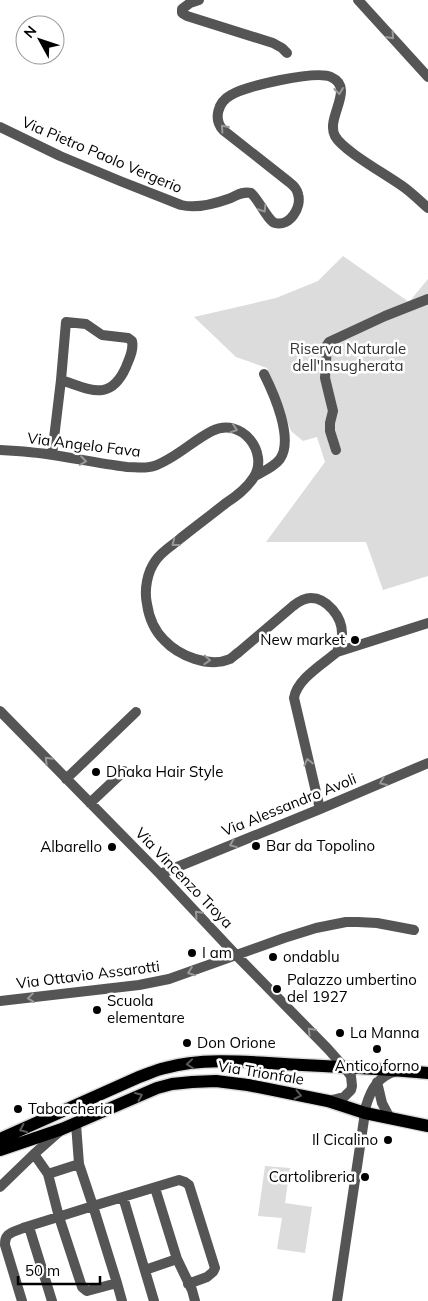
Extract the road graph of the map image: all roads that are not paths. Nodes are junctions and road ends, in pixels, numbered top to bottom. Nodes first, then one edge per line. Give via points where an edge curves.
1 (199, 0) edge
2 (363, 2) edge
3 (287, 53) dead end
4 (428, 77) edge
5 (0, 127) edge
6 (428, 208) edge
7 (428, 299) edge
8 (264, 374) dead end
9 (61, 380) junction
10 (0, 450) edge
11 (336, 450) dead end
12 (52, 455) junction
13 (254, 476) junction
14 (428, 623) edge
15 (337, 652) junction
16 (0, 711) edge
17 (136, 712) dead end
18 (428, 763) edge
19 (124, 771) dead end
20 (66, 779) junction
21 (90, 803) junction
22 (320, 809) junction
23 (160, 874) junction
24 (414, 930) dead end
25 (236, 955) junction
26 (0, 1001) edge
27 (344, 1067) junction
28 (400, 1070) junction
29 (428, 1073) edge
30 (377, 1082) junction
31 (328, 1101) junction
32 (365, 1113) junction
33 (390, 1118) junction
34 (76, 1124) junction
35 (428, 1126) edge
36 (62, 1129) junction
37 (0, 1139) edge
38 (0, 1150) edge
39 (34, 1154) junction
40 (80, 1164) junction
41 (48, 1174) junction
42 (0, 1187) edge
43 (155, 1188) junction
44 (123, 1197) junction
45 (93, 1206) junction
46 (59, 1217) junction
47 (29, 1226) junction
48 (177, 1260) junction
49 (145, 1270) junction
50 (116, 1283) junction
51 (188, 1284) junction
52 (22, 1301) edge
53 (52, 1301) edge
54 (122, 1301) edge
55 (154, 1301) edge
56 (195, 1301) edge
57 (338, 1301) edge

1 - 3 street via 186,6 182,13 273,43
2 -> 4 street
5 -> 6 street, Via Pietro Paolo Vergerio via 120,182 182,205 206,204 248,192 269,218 283,222 298,209 297,190 224,130 218,123 218,111 225,99 238,91 311,75 328,76 340,87 333,124 336,139
7 - 11 street via 327,345 325,378 333,411 330,432
8 - 13 street via 286,439 280,458 273,466
9 - 9 street via 94,391 110,388 124,371 132,341 102,335 86,324 66,322
9 - 12 street
10 - 12 street, Via Angelo Fava
12 -> 13 street, Via Angelo Fava via 119,466 148,467 161,463 219,428 230,427 245,434 253,446 258,465
13 -> 15 street via 244,490 155,561 147,580 146,598 153,625 166,643 179,653 204,661 223,660 239,652 293,606 311,598 327,604 340,620 342,635
14 - 15 street
22 -> 15 street via 294,698 302,682
20 -> 16 street, Via Vincenzo Troya
17 - 20 street
18 -> 22 street, Via Alessandro Avoli
19 - 21 street
20 - 21 street, Via Vincenzo Troya
21 - 23 street, Via Vincenzo Troya
22 -> 23 street, Via Alessandro Avoli
25 -> 23 street, Via Vincenzo Troya
24 - 25 street, Via Ottavio Assarotti via 377,923 346,922 316,928
25 -> 26 street, Via Ottavio Assarotti via 157,982
27 -> 25 street, Via Vincenzo Troya
27 - 28 main road, Via Trionfale
27 - 31 street via 351,1076 351,1090 338,1100
27 -> 37 main road, Via Trionfale via 203,1062 165,1068
28 - 29 main road, Via Trionfale
28 - 30 street
30 - 32 street
30 - 33 street
31 - 32 main road, Via Trionfale
34 -> 31 main road, Via Trionfale via 157,1088 184,1082 248,1085
32 - 33 main road, Via Trionfale
32 - 57 street
33 - 35 main road, Via Trionfale
34 - 36 main road, Via Trionfale
34 - 40 street
36 - 38 main road, Via Trionfale
36 - 39 street
39 - 41 street
39 - 42 street
40 - 41 street
40 - 45 street
41 - 46 street
43 - 44 street
43 - 48 street
43 - 51 street via 179,1180 189,1185 214,1268 207,1277
44 - 45 street
44 - 49 street
45 - 46 street
45 - 50 street
46 - 47 street
46 - 50 street via 82,1287 87,1290
47 - 52 street via 10,1233 5,1242
47 - 53 street
48 - 49 street
48 - 51 street
49 - 55 street
50 - 54 street
51 - 56 street

